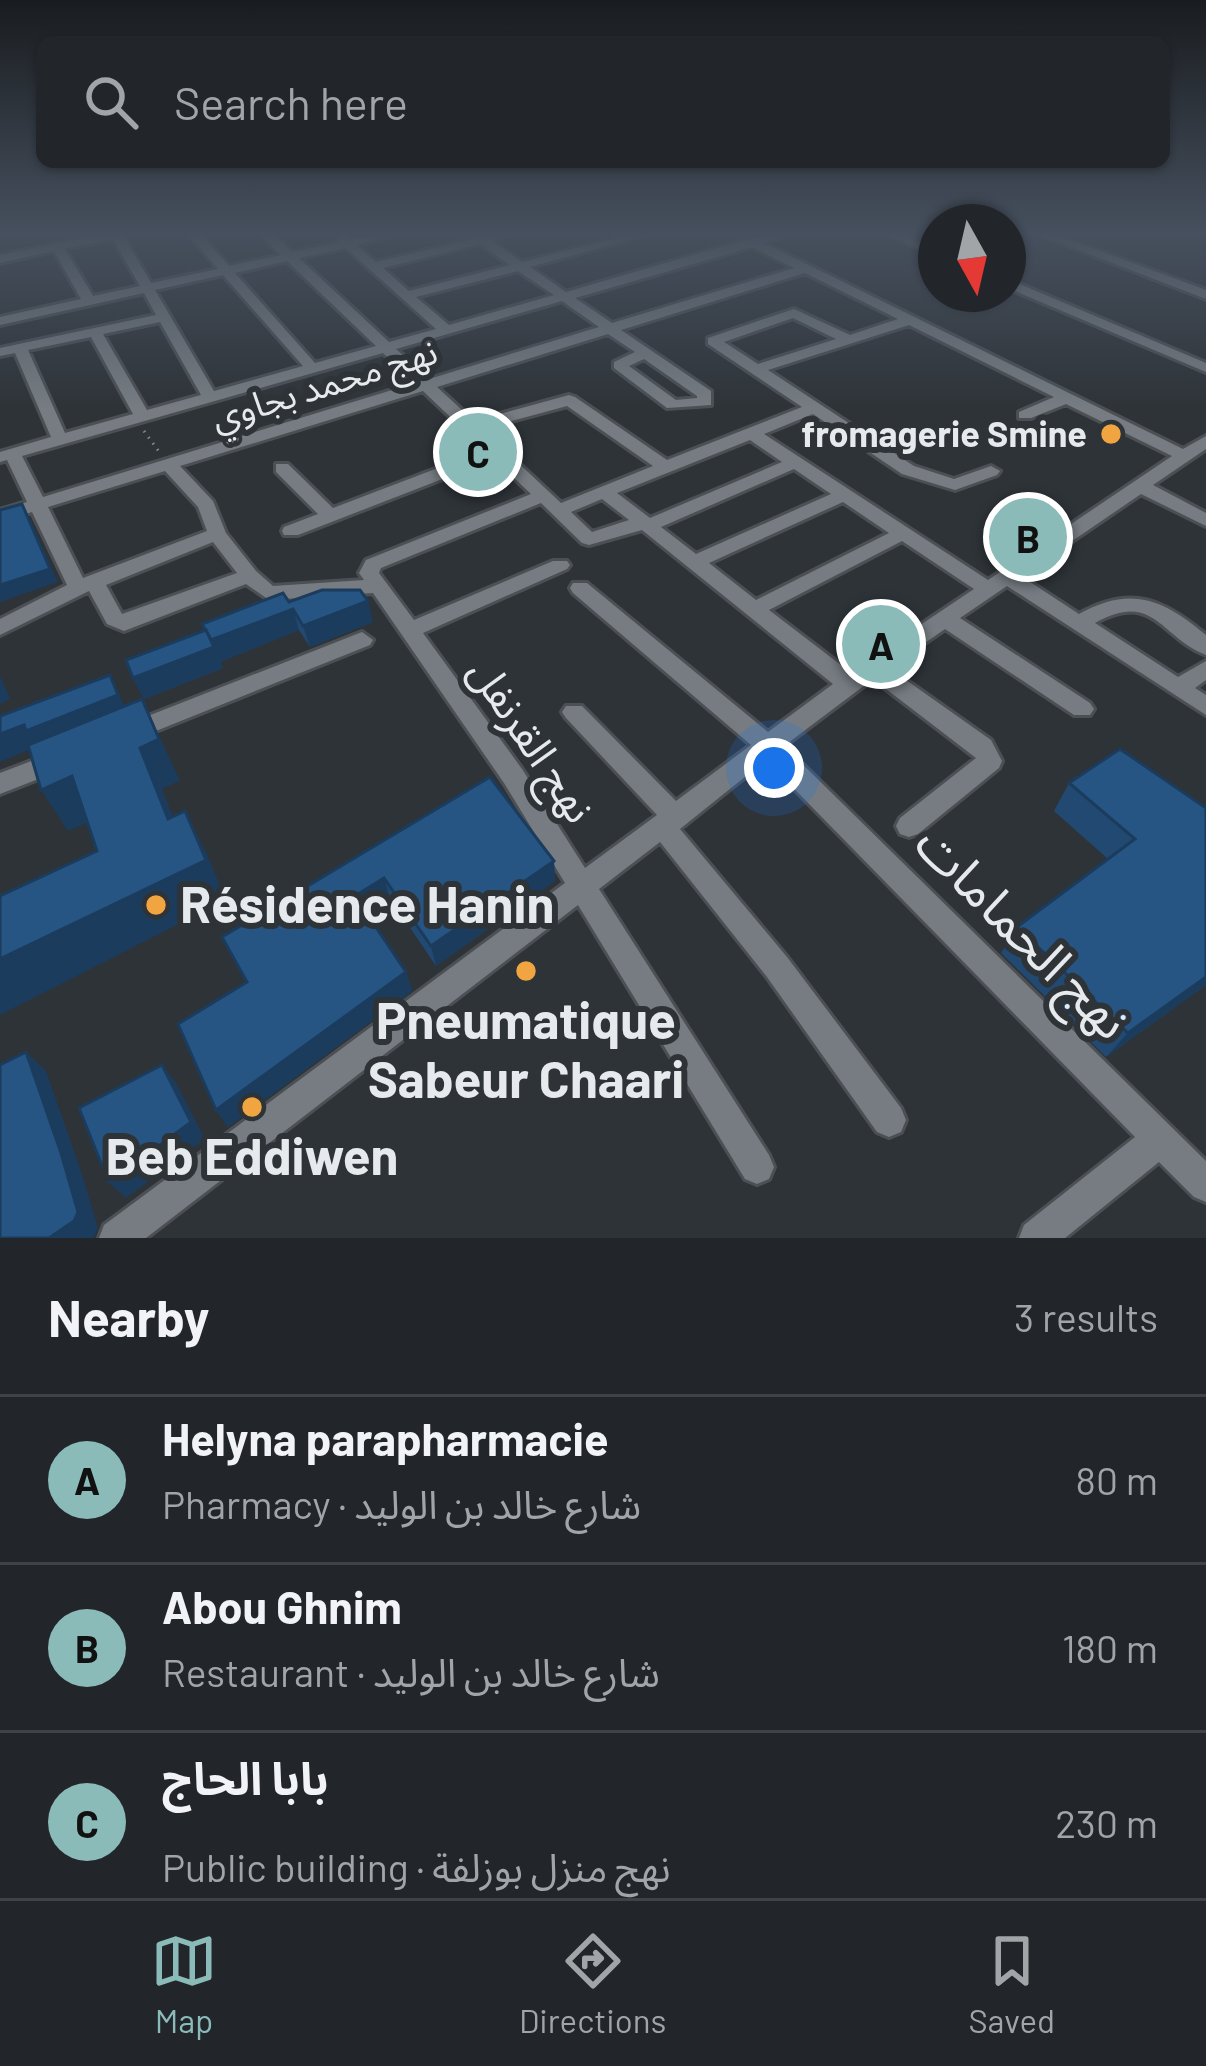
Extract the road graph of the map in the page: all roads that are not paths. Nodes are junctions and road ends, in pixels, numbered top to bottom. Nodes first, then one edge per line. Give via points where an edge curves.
1 (84, 293) edge
2 (136, 293) edge
3 (151, 293) edge
4 (247, 293) edge
5 (326, 293) edge
6 (406, 293) edge
7 (418, 293) edge
8 (557, 293) edge
9 (578, 293) edge
10 (727, 293) edge
11 (851, 293) edge
12 (1031, 293) edge
13 (409, 295) junction
14 (563, 297) junction
15 (90, 303) junction
16 (165, 317) junction
17 (0, 321) edge
18 (907, 321) junction
19 (610, 329) junction
20 (446, 330) junction
21 (95, 332) junction
22 (850, 340) junction
23 (20, 348) junction
24 (383, 350) junction
25 (0, 352) edge
26 (646, 352) junction
27 (1206, 368) edge
28 (313, 369) junction
29 (754, 370) junction
30 (422, 386) junction
31 (1066, 398) junction
32 (212, 399) junction
33 (812, 409) junction
34 (1025, 415) dead end
35 (140, 419) junction
36 (469, 428) junction
37 (749, 432) junction
38 (60, 440) junction
39 (1206, 441) edge
40 (493, 453) junction
41 (6, 455) edge
42 (1182, 455) junction
43 (794, 463) junction
44 (168, 464) junction
45 (664, 466) junction
46 (282, 469) dead end
47 (991, 471) dead end
48 (1138, 485) junction
49 (604, 492) junction
50 (844, 495) junction
51 (548, 504) junction
52 (34, 506) junction
53 (330, 515) junction
54 (0, 516) edge
55 (1206, 520) edge
56 (645, 524) junction
57 (291, 531) dead end
58 (217, 534) junction
59 (901, 534) junction
60 (693, 563) junction
61 (560, 566) dead end
62 (249, 576) junction
63 (86, 585) junction
64 (1000, 585) junction
65 (378, 586) junction
66 (580, 588) dead end
67 (753, 610) junction
68 (946, 619) junction
69 (1079, 623) junction
70 (0, 628) edge
71 (409, 632) junction
72 (362, 640) dead end
73 (1206, 646) edge
74 (874, 668) junction
75 (1206, 669) edge
76 (849, 684) junction
77 (1180, 687) junction
78 (1206, 706) edge
79 (1082, 709) dead end
80 (574, 712) dead end
81 (769, 748) junction
82 (0, 784) edge
83 (670, 823) junction
84 (909, 826) dead end
85 (582, 886) junction
86 (889, 1120) dead end
87 (1159, 1140) junction
88 (757, 1167) dead end
89 (1206, 1185) edge
90 (117, 1238) edge
91 (1036, 1238) edge

1 - 15 street
2 - 15 street
3 - 16 street
4 - 28 street
5 - 24 street
6 - 13 street
7 - 13 street
8 - 14 street
9 - 14 street
10 - 19 street, نهج محمد بجاوي
11 - 18 street
12 - 27 street
13 - 20 street
14 - 19 street
14 - 20 street
15 - 17 street
16 - 21 street
16 - 32 street
18 - 22 street
18 - 31 street
19 - 26 street
19 - 30 street, نهج محمد بجاوي
20 - 24 street
21 - 23 street
21 - 35 street
22 - 29 street
22 - 29 street via 801,313 715,338
23 - 25 street
23 - 38 street
24 - 28 street
24 - 30 street
26 - 26 street via 619,365 678,407 705,402 705,394
28 - 32 street
29 - 33 street
30 - 36 street
30 - 44 street, نهج محمد بجاوي
31 - 34 street
31 - 42 street
32 - 35 street
33 - 37 street
33 - 47 street via 899,465 945,483
35 - 38 street
36 - 40 street
36 - 45 street via 569,400
37 - 43 street
37 - 45 street
38 - 41 street
39 - 42 street
40 - 51 street
40 - 53 street
41 - 52 street
42 - 48 street
43 - 50 street
43 - 56 street
44 - 52 street, نهج محمد بجاوي
44 - 58 street via 207,505
45 - 49 street
46 - 53 street
48 - 55 street
48 - 64 street
49 - 51 street
49 - 56 street
50 - 59 street
50 - 60 street
51 - 56 street via 594,540
51 - 65 street via 373,564
52 - 54 street, نهج محمد بجاوي
52 - 63 street
53 - 57 street
56 - 60 street
58 - 62 street
58 - 63 street
59 - 64 street
59 - 67 street
60 - 67 street
61 - 71 street
62 - 63 street via 124,624
62 - 65 street via 278,594
63 - 70 street
64 - 68 street
64 - 69 street
65 - 71 street, نهج القرنفل
66 - 81 street, نهج الحمامات
67 - 76 street
68 - 74 street
68 - 79 street
69 - 73 street via 1116,601 1136,601
69 - 77 street
71 - 85 street, نهج القرنفل
72 - 82 street
74 - 76 street
74 - 84 street via 989,755 987,767
75 - 77 street
76 - 81 street
77 - 78 street
80 - 83 street
81 - 83 street
81 - 87 street, نهج الحمامات
83 - 85 street
83 - 86 street
85 - 88 street, نهج القرنفل
85 - 90 street
87 - 89 street, نهج الحمامات
87 - 91 street

